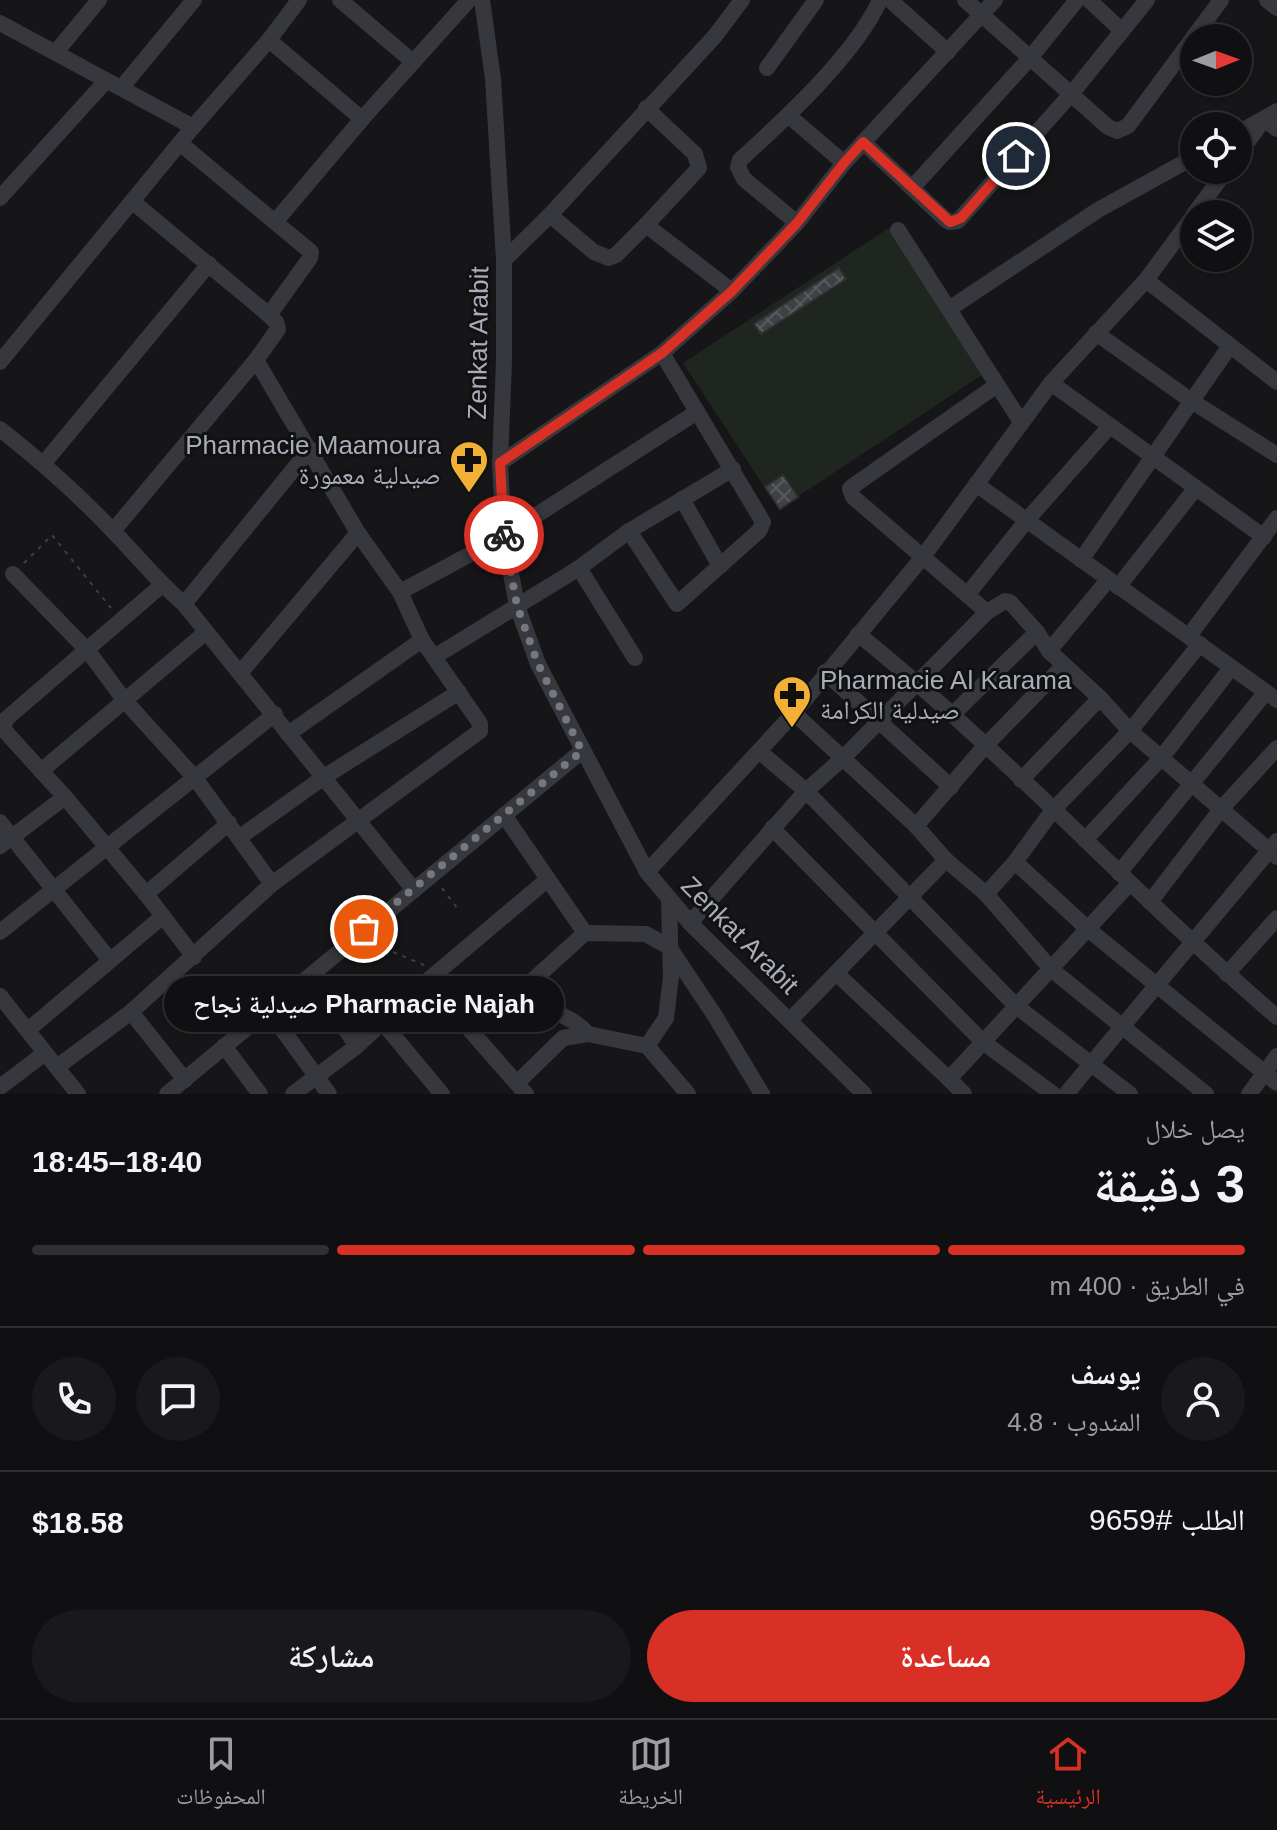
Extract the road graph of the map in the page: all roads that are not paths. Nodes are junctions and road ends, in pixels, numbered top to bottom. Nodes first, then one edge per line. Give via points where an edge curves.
1 (99, 0) edge
2 (194, 0) edge
3 (299, 0) edge
4 (340, 0) edge
5 (469, 0) edge
6 (482, 0) edge
7 (742, 0) edge
8 (816, 0) edge
9 (880, 0) edge
10 (890, 0) edge
11 (965, 0) edge
12 (995, 0) edge
13 (1077, 0) edge
14 (1089, 0) edge
15 (1147, 0) edge
16 (1221, 0) edge
17 (1267, 0) edge
18 (1277, 8) edge
19 (983, 15) junction
20 (0, 23) edge
21 (1122, 31) junction
22 (269, 40) junction
23 (56, 52) junction
24 (948, 52) junction
25 (1030, 58) junction
26 (412, 61) junction
27 (767, 68) dead end
28 (105, 82) junction
29 (122, 87) junction
30 (1072, 93) junction
31 (646, 108) junction
32 (789, 116) junction
33 (362, 119) junction
34 (1273, 120) edge
35 (193, 127) junction
36 (1252, 128) edge
37 (1252, 141) edge
38 (863, 142) junction
39 (181, 144) junction
40 (844, 163) junction
41 (1180, 165) edge
42 (912, 188) junction
43 (0, 198) edge
44 (133, 202) junction
45 (550, 215) junction
46 (275, 222) junction
47 (797, 223) junction
48 (646, 225) junction
49 (898, 230) dead end
50 (1180, 233) edge
51 (504, 260) junction
52 (209, 264) junction
53 (1146, 280) junction
54 (732, 291) junction
55 (949, 309) junction
56 (269, 315) junction
57 (1096, 333) junction
58 (1230, 346) junction
59 (662, 353) junction
60 (256, 360) junction
61 (0, 362) edge
62 (1277, 382) edge
63 (1051, 383) junction
64 (997, 385) junction
65 (1193, 402) junction
66 (697, 412) junction
67 (1021, 422) junction
68 (1110, 426) junction
69 (0, 429) edge
70 (310, 449) junction
71 (1277, 455) edge
72 (1151, 456) junction
73 (44, 463) junction
74 (500, 463) junction
75 (733, 469) junction
76 (976, 484) junction
77 (1195, 489) junction
78 (682, 499) junction
79 (1277, 518) edge
80 (1027, 520) junction
81 (113, 531) junction
82 (629, 531) junction
83 (358, 533) junction
84 (504, 536) junction
85 (1264, 537) junction
86 (922, 558) junction
87 (1081, 560) junction
88 (720, 566) junction
89 (579, 568) junction
90 (13, 574) road end
91 (1113, 584) junction
92 (162, 585) junction
93 (400, 592) junction
94 (967, 595) junction
95 (184, 604) junction
96 (517, 606) junction
97 (987, 612) junction
98 (206, 632) junction
99 (1037, 632) junction
100 (858, 634) junction
101 (422, 640) junction
102 (1195, 640) junction
103 (88, 651) junction
104 (1049, 651) junction
105 (434, 657) junction
106 (635, 658) dead end
107 (1064, 665) junction
108 (1231, 668) junction
109 (241, 672) junction
110 (825, 672) junction
111 (918, 682) junction
112 (459, 692) junction
113 (1272, 696) edge
114 (1100, 698) junction
115 (125, 701) junction
116 (794, 713) junction
117 (275, 714) junction
118 (952, 715) junction
119 (879, 720) junction
120 (1, 723) edge
121 (1130, 731) junction
122 (288, 734) junction
123 (985, 746) junction
124 (1277, 748) edge
125 (582, 751) junction
126 (760, 752) junction
127 (1162, 757) junction
128 (843, 758) junction
129 (41, 771) junction
130 (324, 777) junction
131 (195, 778) junction
132 (1021, 780) junction
133 (1192, 783) junction
134 (951, 787) junction
135 (806, 791) junction
136 (65, 797) junction
137 (1222, 808) junction
138 (1053, 810) junction
139 (504, 815) junction
140 (359, 819) junction
141 (0, 822) edge
142 (229, 823) junction
143 (916, 826) junction
144 (772, 828) junction
145 (240, 837) junction
146 (1085, 840) junction
147 (6, 841) edge
148 (105, 846) junction
149 (1275, 849) edge
150 (946, 860) junction
151 (1015, 862) junction
152 (647, 872) junction
153 (1124, 878) junction
154 (548, 879) junction
155 (272, 884) junction
156 (414, 890) junction
157 (53, 891) junction
158 (146, 894) junction
159 (986, 894) junction
160 (909, 899) junction
161 (669, 900) junction
162 (1150, 902) junction
163 (163, 916) junction
164 (1277, 918) edge
165 (690, 923) junction
166 (364, 929) junction
167 (1089, 930) junction
168 (0, 932) edge
169 (585, 933) junction
170 (876, 933) junction
171 (1193, 942) junction
172 (381, 947) road end
173 (669, 947) junction
174 (194, 957) junction
175 (109, 959) junction
176 (1052, 970) junction
177 (836, 973) junction
178 (1227, 974) junction
179 (433, 976) junction
180 (310, 978) junction
181 (1157, 984) junction
182 (0, 996) edge
183 (1016, 1006) junction
184 (269, 1011) junction
185 (131, 1012) junction
186 (1277, 1017) edge
187 (791, 1019) junction
188 (383, 1023) junction
189 (1124, 1026) junction
190 (28, 1030) junction
191 (588, 1034) junction
192 (983, 1042) junction
193 (224, 1046) junction
194 (357, 1046) junction
195 (647, 1046) junction
196 (45, 1053) junction
197 (1277, 1056) edge
198 (1093, 1063) junction
199 (57, 1067) junction
200 (315, 1078) junction
201 (1270, 1078) edge
202 (949, 1079) junction
203 (0, 1087) edge
204 (177, 1089) edge
205 (522, 1089) edge
206 (78, 1094) edge
207 (260, 1094) edge
208 (293, 1094) edge
209 (329, 1094) edge
210 (442, 1094) edge
211 (688, 1094) edge
212 (762, 1094) edge
213 (864, 1094) edge
214 (964, 1094) edge
215 (1053, 1094) edge
216 (1066, 1094) edge
217 (1130, 1094) edge
218 (1206, 1094) edge
219 (1249, 1094) edge

1 - 23 street
2 - 29 street
3 - 22 street
4 - 26 street
5 - 26 street
6 - 51 street, Zenkat Arabit via 493,79
7 - 31 street
8 - 27 street
9 - 32 street via 858,37
10 - 24 street
11 - 19 street
12 - 19 street
13 - 25 street
14 - 21 street
15 - 21 street
16 - 30 street via 1123,130 1108,127
17 - 18 street
19 - 24 street
19 - 25 street
20 - 23 street
21 - 30 street
22 - 33 street
22 - 35 street
23 - 28 street
24 - 38 street
25 - 30 street
25 - 42 street
26 - 33 street
28 - 29 street
28 - 43 street
29 - 35 street
30 - 42 street via 958,221 946,220
31 - 45 street
31 - 48 street via 695,154 699,168
32 - 40 street
32 - 47 street via 738,167 744,179
33 - 46 street
34 - 36 street
34 - 37 street
35 - 39 street
38 - 40 street
38 - 42 street
39 - 44 street
39 - 46 street
40 - 47 street
41 - 55 street via 1098,210
44 - 52 street
44 - 61 street
45 - 48 street via 609,258
45 - 51 street
46 - 56 street via 311,255
47 - 54 street
48 - 54 street
49 - 55 street
50 - 53 street
51 - 74 street, Zenkat Arabit
52 - 56 street
52 - 73 street
53 - 57 street
53 - 58 street
54 - 59 street
55 - 64 street
56 - 60 street via 278,329
57 - 63 street
57 - 65 street
58 - 62 street
58 - 65 street
59 - 66 street
59 - 74 street
60 - 70 street
60 - 81 street
63 - 67 street
63 - 68 street
64 - 67 street
64 - 86 street via 850,489
65 - 71 street
65 - 72 street
66 - 75 street
66 - 84 street
67 - 76 street
68 - 72 street
68 - 80 street
69 - 73 street
70 - 83 street
70 - 95 street
72 - 77 street
72 - 87 street
73 - 81 street
74 - 84 street, Zenkat Arabit
75 - 78 street
75 - 88 street via 763,522
76 - 80 street
76 - 86 street
77 - 85 street
77 - 91 street
78 - 82 street
78 - 88 street
79 - 85 street
80 - 87 street
80 - 94 street
81 - 92 street
82 - 88 street via 675,603
82 - 89 street
83 - 93 street
83 - 109 street
84 - 93 street
84 - 96 street, Zenkat Arabit
85 - 102 street
86 - 94 street
86 - 100 street
87 - 91 street
89 - 96 street
89 - 106 street
90 - 103 street
91 - 102 street
91 - 104 street
92 - 95 street
92 - 103 street
93 - 101 street
94 - 97 street
95 - 98 street
96 - 105 street
96 - 125 street, Zenkat Arabit via 538,664
97 - 99 street via 1007,601
97 - 111 street
98 - 109 street
98 - 115 street
99 - 104 street
99 - 118 street
100 - 110 street
100 - 111 street
101 - 105 street
101 - 122 street
102 - 108 street
102 - 121 street
103 - 115 street
103 - 120 street
104 - 107 street
105 - 112 street
107 - 114 street
107 - 123 street
108 - 113 street
108 - 127 street
109 - 117 street
110 - 116 street
110 - 119 street
111 - 118 street
111 - 119 street
112 - 130 street
112 - 140 street via 480,731
113 - 133 street
114 - 121 street
114 - 132 street
115 - 129 street
115 - 131 street
116 - 126 street
116 - 128 street
117 - 122 street
117 - 131 street
118 - 123 street
119 - 128 street
119 - 134 street
120 - 129 street
121 - 127 street
121 - 138 street
122 - 130 street
123 - 132 street
123 - 134 street
124 - 137 street
125 - 139 street
125 - 152 street, Zenkat Arabit
126 - 135 street
126 - 152 street
127 - 133 street
127 - 146 street
128 - 135 street
128 - 143 street
129 - 136 street
130 - 140 street
130 - 145 street
131 - 142 street
131 - 148 street
132 - 138 street
133 - 137 street
133 - 153 street
134 - 143 street
135 - 144 street
135 - 160 street
136 - 147 street
136 - 148 street
137 - 149 street
137 - 162 street
138 - 146 street
138 - 151 street
139 - 154 street
139 - 156 street
140 - 155 street
140 - 156 street
141 - 147 street
142 - 145 street
142 - 158 street
143 - 150 street
144 - 165 street
144 - 170 street
145 - 155 street
146 - 153 street
147 - 157 street
148 - 157 street
148 - 158 street
149 - 171 street
150 - 159 street
150 - 160 street
151 - 159 street
151 - 167 street
152 - 161 street, Zenkat Arabit
153 - 162 street
153 - 167 street
154 - 169 street
154 - 179 street
155 - 174 street
156 - 166 street
157 - 168 street
157 - 175 street
158 - 163 street
159 - 176 street
160 - 170 street
160 - 183 street
161 - 165 street, Zenkat Arabit
161 - 173 street
162 - 171 street
163 - 174 street
163 - 175 street
164 - 178 street
165 - 187 street, Zenkat Arabit
166 - 172 street
166 - 180 street
167 - 176 street
167 - 181 street
169 - 173 street via 646,934
169 - 191 street via 523,993 577,1022
170 - 177 street
170 - 192 street
171 - 178 street
171 - 181 street
173 - 195 street via 666,1018
173 - 212 street
174 - 185 street
175 - 190 street
176 - 183 street
176 - 189 street
177 - 187 street
177 - 202 street
178 - 186 street
179 - 188 street
179 - 205 street
180 - 184 street
180 - 194 street
181 - 189 street
181 - 201 street
182 - 190 street
183 - 192 street
183 - 198 street
184 - 193 street
184 - 200 street
185 - 199 street
185 - 204 street
187 - 213 street, Zenkat Arabit
188 - 194 street
188 - 210 street
189 - 198 street
189 - 218 street
190 - 196 street
191 - 195 street
191 - 205 street via 563,1038
192 - 202 street
192 - 215 street
193 - 204 street
193 - 207 street
194 - 200 street
195 - 211 street
196 - 199 street
196 - 203 street
197 - 201 street
198 - 216 street
198 - 217 street
199 - 206 street
200 - 208 street
200 - 209 street
201 - 219 street
202 - 214 street

